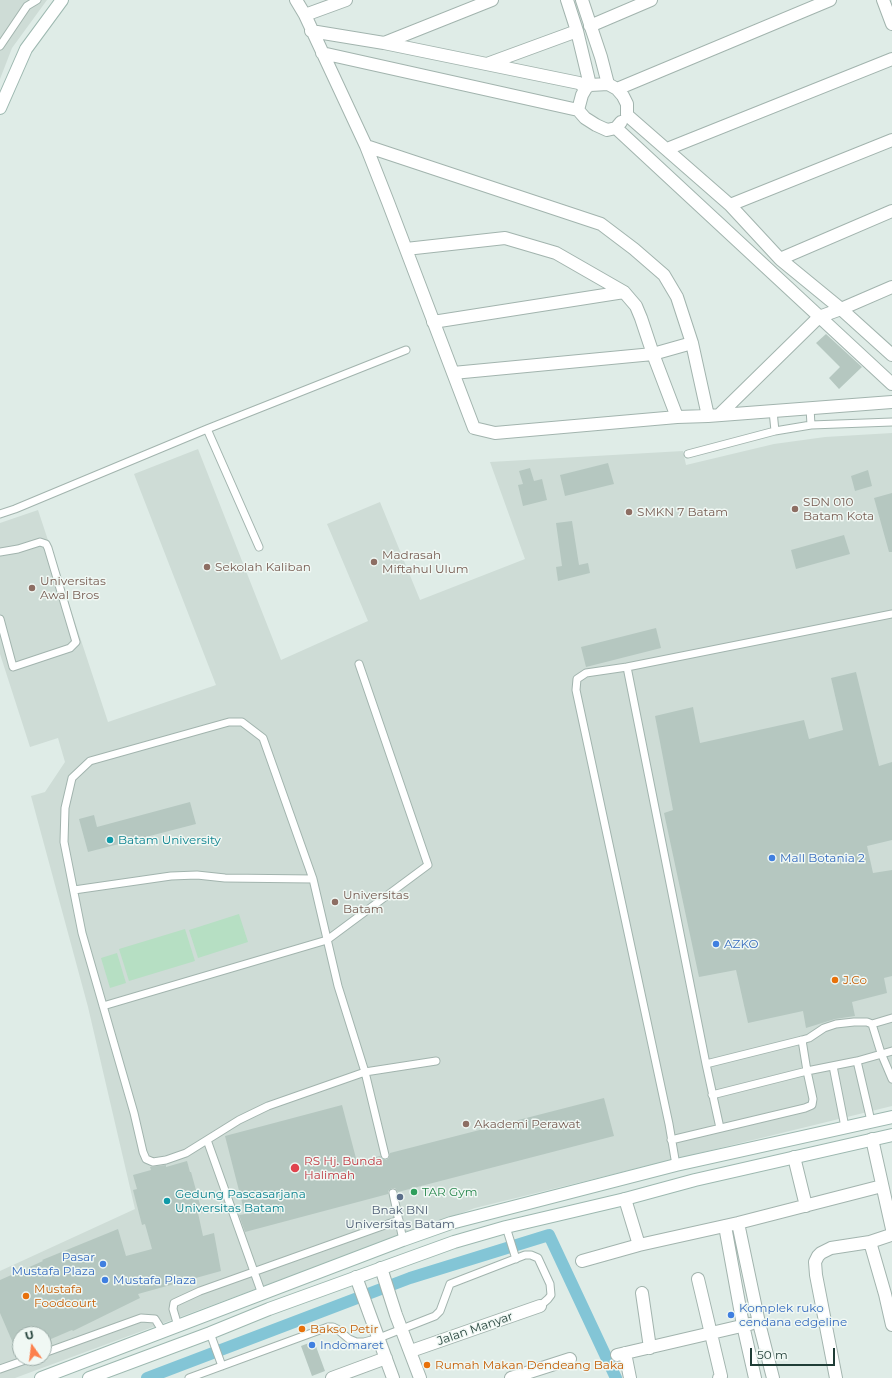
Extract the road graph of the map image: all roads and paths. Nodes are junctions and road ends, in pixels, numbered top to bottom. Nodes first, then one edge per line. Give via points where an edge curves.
1 (37, 0) edge
2 (296, 0) edge
3 (346, 0) edge
4 (492, 0) edge
5 (567, 0) edge
6 (582, 0) edge
7 (651, 0) edge
8 (830, 0) edge
9 (883, 0) edge
10 (59, 1) edge
11 (305, 15) junction
12 (892, 24) edge
13 (590, 26) junction
14 (311, 31) junction
15 (577, 31) junction
16 (384, 43) junction
17 (0, 46) edge
18 (322, 53) junction
19 (892, 59) edge
20 (487, 64) junction
21 (588, 87) junction
22 (612, 87) junction
23 (0, 108) edge
24 (578, 110) junction
25 (627, 115) junction
26 (616, 128) junction
27 (892, 140) edge
28 (366, 146) junction
29 (667, 149) junction
30 (730, 205) junction
31 (892, 211) edge
32 (406, 249) junction
33 (780, 259) junction
34 (892, 287) edge
35 (624, 292) junction
36 (841, 309) junction
37 (819, 316) junction
38 (433, 322) junction
39 (692, 343) junction
40 (406, 350) dead end
41 (653, 354) junction
42 (892, 355) edge
43 (454, 373) junction
44 (892, 384) edge
45 (892, 402) edge
46 (810, 408) junction
47 (773, 411) junction
48 (714, 415) junction
49 (677, 417) junction
50 (892, 422) edge
51 (812, 426) junction
52 (207, 429) junction
53 (775, 431) junction
54 (688, 454) dead end
55 (0, 514) edge
56 (259, 547) dead end
57 (0, 552) edge
58 (892, 614) edge
59 (0, 619) edge
60 (359, 664) dead end
61 (627, 667) junction
62 (313, 879) junction
63 (74, 890) junction
64 (327, 940) junction
65 (103, 1006) junction
66 (892, 1018) edge
67 (872, 1024) junction
68 (802, 1040) junction
69 (892, 1051) edge
70 (881, 1053) junction
71 (436, 1061) dead end
72 (857, 1061) junction
73 (706, 1064) junction
74 (833, 1066) junction
75 (807, 1071) junction
76 (365, 1072) junction
77 (892, 1079) edge
78 (712, 1095) junction
79 (892, 1117) edge
80 (871, 1121) junction
81 (845, 1127) junction
82 (720, 1128) junction
83 (892, 1135) edge
84 (207, 1140) junction
85 (672, 1140) junction
86 (872, 1140) junction
87 (385, 1155) dead end
88 (794, 1157) junction
89 (676, 1165) junction
90 (882, 1186) junction
91 (393, 1193) dead end
92 (560, 1195) junction
93 (625, 1199) junction
94 (806, 1206) junction
95 (565, 1213) junction
96 (399, 1220) junction
97 (738, 1223) junction
98 (726, 1226) junction
99 (892, 1230) edge
100 (508, 1233) junction
101 (403, 1240) junction
102 (870, 1242) junction
103 (639, 1245) junction
104 (516, 1259) junction
105 (582, 1261) dead end
106 (254, 1272) junction
107 (382, 1274) junction
108 (356, 1277) junction
109 (698, 1279) dead end
110 (642, 1293) dead end
111 (262, 1294) junction
112 (540, 1306) joint
113 (759, 1323) junction
114 (743, 1325) junction
115 (892, 1325) edge
116 (178, 1326) junction
117 (402, 1329) junction
118 (163, 1332) junction
119 (210, 1333) junction
120 (710, 1334) junction
121 (379, 1338) junction
122 (650, 1348) junction
123 (52, 1350) edge
124 (411, 1351) junction
125 (386, 1358) junction
126 (570, 1359) dead end
127 (12, 1365) edge
128 (222, 1366) junction
129 (0, 1369) edge
130 (94, 1377) edge
131 (41, 1378) edge
132 (189, 1378) edge
133 (332, 1378) edge
134 (393, 1378) edge
135 (420, 1378) edge
136 (511, 1378) edge
137 (630, 1378) edge
138 (719, 1378) edge
139 (755, 1378) edge
140 (773, 1378) edge
141 (836, 1378) edge

1 - 17 lane via 27,6
2 - 11 street
3 - 11 street
4 - 16 street
5 - 15 street
6 - 13 street
7 - 13 street
8 - 22 street
9 - 12 street
10 - 23 street via 26,49
11 - 14 street
13 - 22 street
14 - 16 street
14 - 18 street
15 - 20 street
15 - 21 street
16 - 20 street
18 - 24 street
18 - 28 street
19 - 29 street
20 - 21 street
21 - 22 street
21 - 24 street via 582,95
22 - 25 street via 623,96 627,104
24 - 26 street via 596,126 607,130
25 - 26 street
25 - 29 street
26 - 37 street
27 - 30 street
28 - 32 street
28 - 39 street via 601,224 664,275 677,297
29 - 30 street
30 - 33 street
31 - 33 street
32 - 35 street via 505,238 556,253
32 - 38 street
33 - 36 street
34 - 36 street
35 - 38 street
35 - 41 street via 636,306
36 - 37 street
36 - 42 street
37 - 44 street
37 - 48 street
38 - 43 street
39 - 41 street
39 - 48 street
40 - 52 lane
41 - 43 street
41 - 49 street
43 - 49 street via 474,428 495,433
45 - 46 street
46 - 47 street
46 - 51 lane
47 - 48 street
47 - 53 lane
48 - 49 street
50 - 51 lane
51 - 53 lane
52 - 55 lane
52 - 56 lane
53 - 54 lane
57 - 59 lane via 40,542 46,544 76,642 70,648 13,667
58 - 61 lane
60 - 64 lane via 428,865
61 - 73 lane
61 - 85 lane via 586,673 577,679 576,690
62 - 63 lane via 172,876
62 - 63 lane via 262,738 242,722 229,722 90,761 72,778 65,808 64,842
62 - 64 lane
63 - 65 lane via 82,933
64 - 65 lane
64 - 76 lane via 338,986
65 - 84 lane via 134,1113 142,1152 146,1158 153,1162 166,1160 186,1153
66 - 67 lane
67 - 68 lane via 836,1024
67 - 70 lane
68 - 73 lane
68 - 75 lane
69 - 70 lane
70 - 72 lane
70 - 77 lane
71 - 76 lane
72 - 74 lane
72 - 80 lane
73 - 78 lane
74 - 75 lane
74 - 81 lane
75 - 78 lane
75 - 82 lane via 812,1105
76 - 84 lane via 268,1106
76 - 87 lane
78 - 82 lane
79 - 80 street
80 - 81 street
81 - 89 street
82 - 85 lane
83 - 86 street
84 - 106 lane
85 - 89 lane
86 - 88 street
86 - 90 street
88 - 93 street
88 - 94 street
89 - 92 street
90 - 94 street
90 - 99 street
91 - 96 lane
92 - 95 street
92 - 101 street via 451,1223
93 - 95 street
93 - 103 street
94 - 97 street
95 - 100 street
96 - 101 lane
96 - 106 lane
97 - 98 street
97 - 113 street
98 - 103 street
98 - 114 street
99 - 102 street via 891,1235
100 - 104 lane
100 - 107 street via 454,1242
101 - 111 street
102 - 115 street
102 - 141 street via 831,1248 821,1253 815,1262
103 - 105 street
104 - 112 lane via 530,1255 536,1256 541,1263 550,1284 551,1295
104 - 117 lane via 450,1284 440,1311 435,1316
106 - 111 lane
106 - 116 lane via 174,1303 173,1309
107 - 108 street
107 - 117 street
108 - 119 street
108 - 121 street
109 - 120 street
110 - 122 street
111 - 116 street
112 - 124 street, Jalan Manyar
113 - 114 street
113 - 140 street
114 - 120 street
114 - 139 street
116 - 118 street
117 - 121 lane
117 - 124 street
118 - 123 lane via 155,1319 141,1318
118 - 131 street
119 - 128 lane
119 - 130 street
120 - 122 street
120 - 138 street via 721,1376
121 - 125 street
121 - 128 lane via 356,1342 333,1326
122 - 137 street via 621,1354
124 - 135 street
125 - 133 street
125 - 134 street
126 - 136 street
127 - 129 lane
128 - 132 lane

